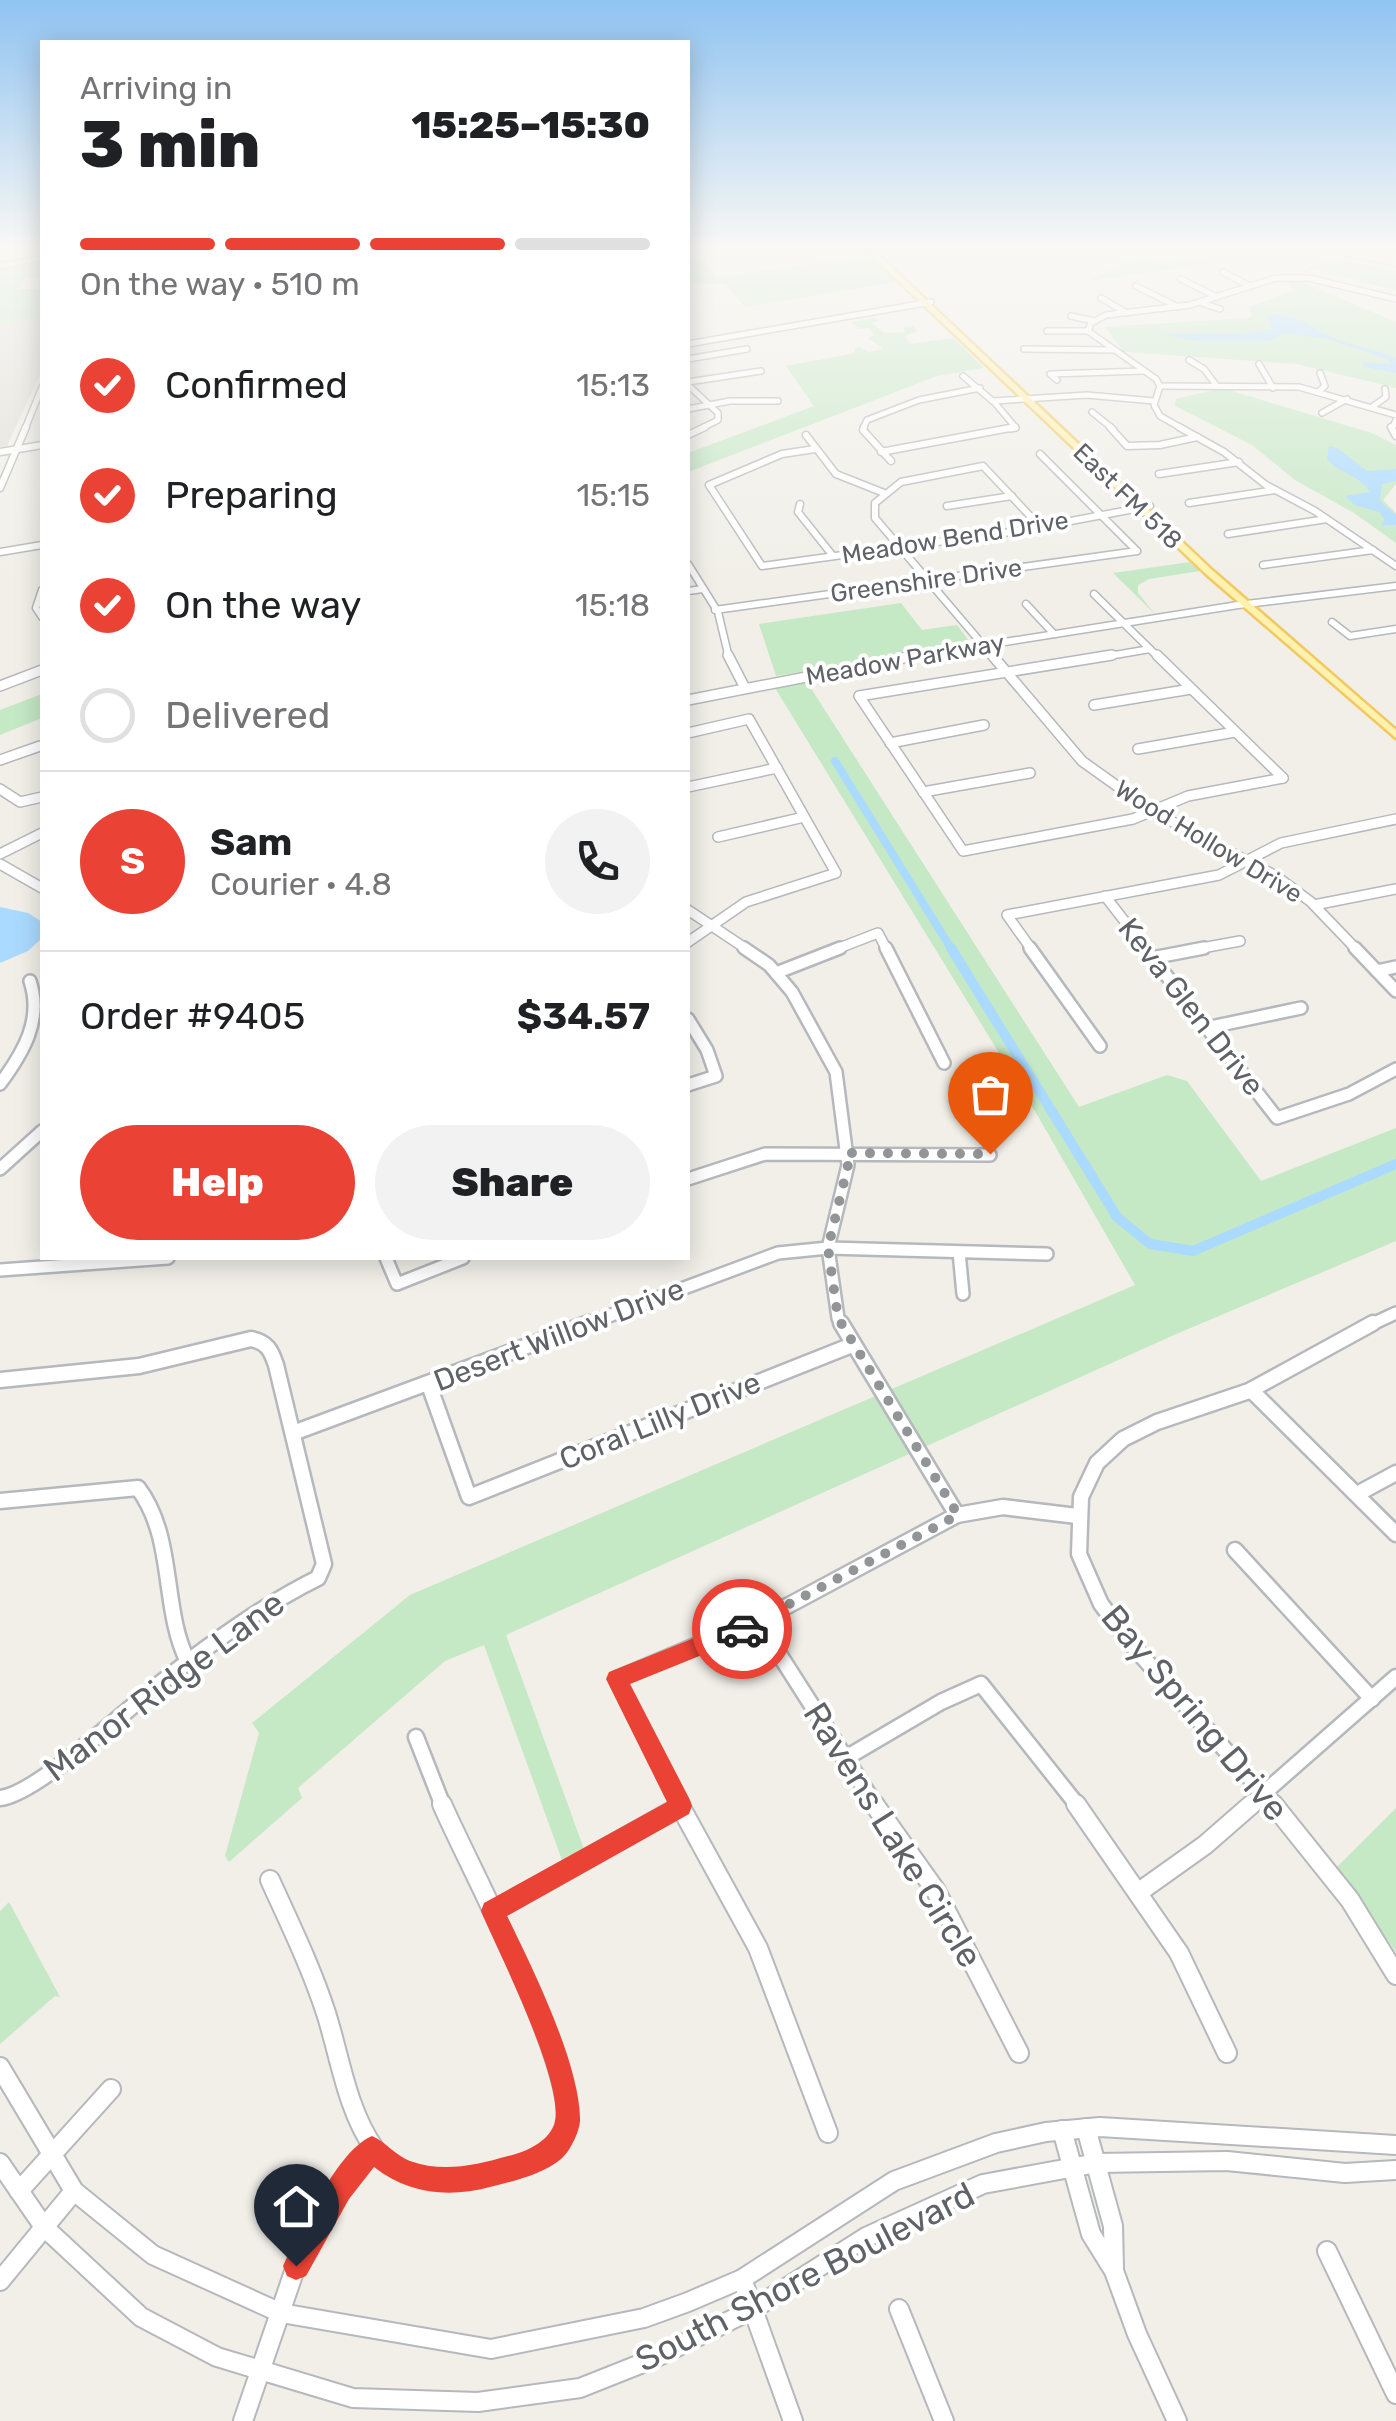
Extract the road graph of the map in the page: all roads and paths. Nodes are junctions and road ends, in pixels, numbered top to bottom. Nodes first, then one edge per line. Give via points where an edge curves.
1 (991, 362) edge
2 (1131, 362) edge
3 (1192, 362) edge
4 (1259, 364) dead end
5 (761, 371) dead end
6 (1144, 371) junction
7 (1320, 373) dead end
8 (963, 376) dead end
9 (1057, 380) dead end
10 (690, 384) edge
11 (690, 386) edge
12 (1160, 386) junction
13 (1216, 386) junction
14 (1271, 386) junction
15 (980, 388) junction
16 (1386, 389) dead end
17 (1319, 391) junction
18 (40, 392) edge
19 (1030, 399) junction
20 (1347, 399) junction
21 (778, 400) dead end
22 (1154, 401) junction
23 (995, 402) junction
24 (710, 405) junction
25 (690, 408) edge
26 (1372, 408) junction
27 (1092, 412) dead end
28 (1322, 413) dead end
29 (1396, 418) edge
30 (1016, 428) joint
31 (690, 434) edge
32 (806, 436) dead end
33 (1396, 436) edge
34 (1198, 438) junction
35 (40, 445) edge
36 (17, 449) junction
37 (815, 449) junction
38 (0, 452) edge
39 (881, 452) junction
40 (1040, 454) dead end
41 (891, 461) dead end
42 (1240, 462) junction
43 (736, 472) junction
44 (836, 474) junction
45 (1158, 474) dead end
46 (747, 477) dead end
47 (824, 477) dead end
48 (0, 488) edge
49 (1275, 490) junction
50 (884, 493) junction
51 (1012, 496) junction
52 (1190, 503) dead end
53 (800, 504) dead end
54 (947, 506) dead end
55 (1144, 507) junction
56 (1098, 513) junction
57 (1327, 519) junction
58 (1044, 525) junction
59 (1228, 534) dead end
60 (40, 545) edge
61 (899, 548) junction
62 (1373, 550) junction
63 (0, 552) edge
64 (834, 556) junction
65 (1263, 566) dead end
66 (1396, 566) edge
67 (690, 567) edge
68 (927, 580) junction
69 (1396, 586) edge
70 (703, 589) junction
71 (690, 591) edge
72 (1094, 594) dead end
73 (1026, 604) dead end
74 (1255, 607) junction
75 (715, 610) junction
76 (1332, 622) dead end
77 (1124, 624) junction
78 (1396, 629) edge
79 (1054, 634) junction
80 (982, 646) junction
81 (1150, 649) junction
82 (40, 671) edge
83 (1004, 672) junction
84 (0, 686) edge
85 (745, 688) junction
86 (1191, 688) junction
87 (690, 700) edge
88 (1094, 706) dead end
89 (1388, 720) edge
90 (984, 726) dead end
91 (1235, 732) junction
92 (690, 733) edge
93 (1396, 735) edge
94 (890, 743) junction
95 (40, 746) dead end
96 (1138, 750) dead end
97 (0, 760) edge
98 (777, 768) junction
99 (1030, 773) dead end
100 (690, 787) edge
101 (0, 789) edge
102 (923, 792) junction
103 (40, 797) edge
104 (1152, 812) junction
105 (804, 817) junction
106 (1396, 819) edge
107 (40, 834) edge
108 (718, 837) dead end
109 (0, 854) edge
110 (1241, 858) junction
111 (0, 864) edge
112 (40, 887) edge
113 (1396, 889) edge
114 (1104, 896) junction
115 (1314, 905) junction
116 (690, 911) edge
117 (712, 925) junction
118 (690, 941) edge
119 (1240, 941) dead end
120 (1152, 958) junction
121 (1396, 967) edge
122 (1377, 971) junction
123 (776, 973) junction
124 (30, 981) dead end
125 (1396, 991) edge
126 (1301, 1008) dead end
127 (690, 1022) edge
128 (1206, 1028) junction
129 (1100, 1046) dead end
130 (944, 1063) dead end
131 (1396, 1068) edge
132 (0, 1084) edge
133 (690, 1085) edge
134 (40, 1133) edge
135 (847, 1153) junction
136 (990, 1154) dead end
137 (0, 1170) edge
138 (690, 1178) edge
139 (828, 1248) junction
140 (959, 1252) junction
141 (1047, 1254) dead end
142 (140, 1260) edge
143 (387, 1260) edge
144 (458, 1260) edge
145 (0, 1270) edge
146 (963, 1294) dead end
147 (1396, 1313) edge
148 (852, 1345) junction
149 (0, 1380) edge
150 (430, 1385) junction
151 (1251, 1390) junction
152 (292, 1433) junction
153 (1396, 1472) edge
154 (1358, 1493) junction
155 (0, 1502) edge
156 (958, 1515) junction
157 (1077, 1516) junction
158 (1396, 1534) edge
159 (1234, 1550) dead end
160 (758, 1621) junction
161 (188, 1662) junction
162 (1396, 1677) edge
163 (1372, 1699) junction
164 (416, 1737) dead end
165 (844, 1759) junction
166 (1263, 1795) junction
167 (6, 1798) edge
168 (681, 1806) junction
169 (270, 1880) dead end
170 (1140, 1892) junction
171 (493, 1911) junction
172 (1396, 1975) edge
173 (1019, 2053) dead end
174 (1227, 2054) dead end
175 (0, 2068) edge
176 (111, 2089) dead end
177 (1086, 2128) junction
178 (1062, 2130) junction
179 (828, 2133) dead end
180 (1396, 2144) edge
181 (372, 2149) junction
182 (53, 2154) junction
183 (1097, 2163) junction
184 (0, 2164) edge
185 (1072, 2166) junction
186 (1396, 2170) edge
187 (18, 2191) junction
188 (74, 2191) junction
189 (44, 2227) junction
190 (1327, 2251) dead end
191 (1114, 2271) junction
192 (742, 2279) junction
193 (0, 2280) edge
194 (753, 2309) junction
195 (899, 2309) dead end
196 (281, 2313) junction
197 (262, 2370) junction
198 (1396, 2394) edge
199 (244, 2421) edge
200 (793, 2421) edge
201 (944, 2421) edge
202 (1178, 2421) edge

1 - 19 main road, East FM 518
2 - 6 street
3 - 13 street
4 - 14 street
5 - 10 street
6 - 9 street via 1050,374
6 - 12 street
7 - 17 street via 1325,386
8 - 15 street
11 - 24 street
12 - 13 street
12 - 22 street
13 - 14 street
14 - 17 street
15 - 23 street
15 - 39 street via 919,400 868,420 863,430
16 - 26 street via 1386,398
17 - 20 street
18 - 36 street
19 - 22 street via 1108,395
19 - 23 street
19 - 55 main road, East FM 518
20 - 26 street
20 - 28 street
21 - 24 street
22 - 34 street via 1160,416
23 - 30 street
24 - 25 street
24 - 31 street via 718,420
26 - 29 street
27 - 34 street via 1127,446
29 - 33 street
30 - 39 street
32 - 37 street
34 - 42 street
35 - 36 street
36 - 38 street
36 - 48 street
37 - 43 street
37 - 44 street
39 - 41 street
40 - 56 street
42 - 45 street
42 - 49 street
43 - 46 street
43 - 64 street, Meadow Bend Drive via 709,485 761,564
44 - 47 street
44 - 50 street
49 - 52 street
49 - 57 street
50 - 51 street via 901,482 984,466
50 - 61 street, Wood Hollow Drive via 875,503 875,518
51 - 54 street
51 - 58 street
53 - 64 street via 798,512
55 - 56 street, Meadow Bend Drive
55 - 74 main road, East FM 518
56 - 58 street, Meadow Bend Drive
56 - 68 street, Greenshire Drive via 1137,551
57 - 59 street
57 - 62 street
58 - 61 street, Meadow Bend Drive
60 - 63 street
61 - 64 street, Meadow Bend Drive
61 - 68 street, Wood Hollow Drive
62 - 65 street
62 - 66 street
67 - 70 street
68 - 75 street, Greenshire Drive
68 - 80 street, Wood Hollow Drive
69 - 74 street, Meadow Parkway
70 - 71 street
70 - 75 street
72 - 77 street
73 - 79 street
74 - 77 street, Meadow Parkway
74 - 89 main road, East FM 518
75 - 85 street via 729,665
76 - 78 street via 1350,636
77 - 79 street, Meadow Parkway
77 - 81 street
79 - 80 street, Meadow Parkway
80 - 83 street, Wood Hollow Drive
80 - 85 street, Meadow Parkway
81 - 83 street
81 - 86 street
82 - 84 street
83 - 94 street via 859,696
83 - 104 street, Wood Hollow Drive via 1071,751
85 - 87 street, Meadow Parkway
86 - 88 street
86 - 91 street
89 - 93 main road, East FM 518
90 - 94 street
91 - 96 street
91 - 104 street via 1283,778 1188,796
92 - 98 street via 749,719
94 - 102 street
95 - 97 street
98 - 100 street
98 - 105 street
99 - 102 street
101 - 103 street via 20,802
102 - 104 street via 963,851
104 - 110 street, Wood Hollow Drive
105 - 108 street
105 - 117 street via 836,873 759,896
106 - 110 street via 1274,842
107 - 109 street
110 - 114 street via 1220,874
110 - 115 street, Wood Hollow Drive
111 - 112 street
113 - 115 street
114 - 120 street, Keva Glen Drive
114 - 129 street via 1007,915
115 - 122 street, Wood Hollow Drive
116 - 117 street
117 - 118 street
117 - 123 street
119 - 120 street
120 - 128 street, Keva Glen Drive
121 - 122 street
122 - 125 street, Wood Hollow Drive
123 - 130 street via 878,933
123 - 135 street via 836,1072
124 - 132 street via 36,1001 32,1024
126 - 128 street
127 - 133 street via 716,1076
128 - 131 street, Keva Glen Drive via 1276,1118 1349,1094
134 - 137 street
135 - 136 street
135 - 138 street via 765,1154
135 - 139 street
139 - 140 street, Desert Willow Drive
139 - 148 street via 838,1318
139 - 150 street, Desert Willow Drive via 778,1254
140 - 141 street, Desert Willow Drive
140 - 146 street
142 - 145 street
143 - 144 street via 397,1284
147 - 151 street, Bay Spring Drive
148 - 150 street, Coral Lilly Drive via 469,1495
148 - 156 street
149 - 152 street via 139,1366 262,1340 276,1365
150 - 152 street, Desert Willow Drive
151 - 154 street
151 - 157 street, Bay Spring Drive via 1133,1433 1107,1450 1086,1482
152 - 161 street, Manor Ridge Lane via 324,1564 318,1578
153 - 154 street
154 - 158 street
155 - 161 street via 138,1488 156,1522
156 - 157 street via 1003,1507
156 - 160 street
157 - 166 street, Bay Spring Drive via 1090,1586 1119,1629
159 - 163 street
160 - 165 street, Ravens Lake Circle
160 - 168 street via 616,1679
161 - 167 street, Manor Ridge Lane
162 - 163 street
163 - 166 street
164 - 171 street
165 - 170 street via 981,1684
165 - 173 street, Ravens Lake Circle via 936,1891
166 - 170 street
166 - 172 street, Bay Spring Drive via 1371,1927
168 - 171 street
168 - 179 street via 758,1948
169 - 181 street
170 - 174 street via 1204,1994
171 - 181 street via 530,1988 564,2087 568,2122 562,2137 554,2149 522,2166 442,2181 401,2172
175 - 182 street, South Shore Boulevard
176 - 182 street
177 - 178 street, South Shore Boulevard
177 - 180 street, South Shore Boulevard
177 - 183 street
178 - 185 street
178 - 192 street, South Shore Boulevard via 996,2143 894,2181
181 - 196 street via 318,2225
182 - 187 street
182 - 188 street, South Shore Boulevard
183 - 185 street, South Shore Boulevard
183 - 186 street, South Shore Boulevard
183 - 191 street via 1113,2226
184 - 187 street, South Shore Boulevard
185 - 191 street via 1091,2234
185 - 194 street, South Shore Boulevard via 982,2184 866,2237
187 - 189 street, South Shore Boulevard
188 - 189 street
188 - 196 street, South Shore Boulevard via 153,2254
189 - 193 street
189 - 197 street, South Shore Boulevard via 142,2316 217,2357
190 - 198 street
191 - 202 street
192 - 194 street
192 - 196 street, South Shore Boulevard via 644,2318 491,2349
194 - 197 street, South Shore Boulevard via 580,2388 478,2402 353,2398
194 - 200 street
195 - 201 street
196 - 197 street
197 - 199 street

